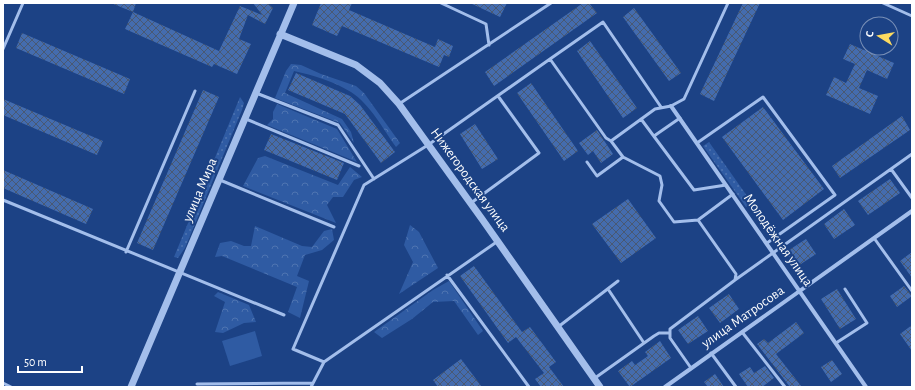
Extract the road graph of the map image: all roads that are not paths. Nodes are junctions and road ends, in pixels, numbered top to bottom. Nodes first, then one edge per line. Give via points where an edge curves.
1 (23, 3) edge
2 (294, 3) edge
3 (441, 3) edge
4 (551, 3) edge
5 (728, 3) edge
6 (883, 3) edge
7 (912, 16) edge
8 (280, 34) junction
9 (488, 45) junction
10 (3, 47) edge
11 (550, 59) junction
12 (195, 91) dead end
13 (254, 92) junction
14 (498, 96) junction
15 (399, 104) junction
16 (671, 106) junction
17 (661, 107) junction
18 (244, 118) junction
19 (680, 118) junction
20 (641, 119) junction
21 (654, 136) junction
22 (611, 141) junction
23 (697, 143) junction
24 (428, 145) junction
25 (912, 154) edge
26 (623, 157) junction
27 (588, 162) dead end
28 (359, 166) dead end
29 (891, 169) junction
30 (374, 179) junction
31 (218, 180) junction
32 (726, 185) junction
33 (733, 194) junction
34 (912, 198) edge
35 (3, 200) edge
36 (471, 203) junction
37 (912, 211) edge
38 (698, 220) junction
39 (334, 227) dead end
40 (874, 238) junction
41 (498, 241) junction
42 (767, 243) junction
43 (126, 252) junction
44 (773, 252) junction
45 (180, 272) junction
46 (447, 275) junction
47 (735, 280) junction
48 (618, 281) dead end
49 (608, 289) junction
50 (845, 289) dead end
51 (800, 290) junction
52 (912, 291) edge
53 (284, 315) dead end
54 (558, 327) junction
55 (742, 332) junction
56 (668, 333) junction
57 (644, 343) junction
58 (836, 343) junction
59 (711, 353) junction
60 (324, 362) junction
61 (691, 368) junction
62 (594, 378) junction
63 (313, 383) junction
64 (670, 383) junction
65 (3, 384) edge
66 (197, 384) dead end
67 (11, 387) edge
68 (131, 387) edge
69 (311, 387) edge
70 (529, 387) edge
71 (600, 387) edge
72 (665, 387) edge
73 (674, 387) edge
74 (736, 387) edge
75 (784, 387) edge
76 (866, 387) edge

1 - 10 lane
2 - 8 street, улица Мира
3 - 9 lane via 486,24
4 - 9 lane
5 - 16 lane via 684,99
6 - 7 lane
8 - 13 street, улица Мира
8 - 15 street, Нижегородская улица via 356,65 380,83
9 - 15 lane
11 - 14 lane
11 - 17 lane via 602,22
11 - 22 lane via 606,138
12 - 43 lane
13 - 18 street, улица Мира
13 - 30 lane via 338,125
14 - 24 lane
14 - 36 lane via 539,153
15 - 24 street, Нижегородская улица
16 - 17 lane
16 - 19 street, Молодёжная улица
17 - 20 lane
18 - 28 lane
18 - 31 street, улица Мира
19 - 21 lane
19 - 23 street, Молодёжная улица
20 - 21 lane
20 - 22 lane
21 - 32 lane via 694,190
22 - 26 lane
23 - 32 street, Молодёжная улица
23 - 42 lane via 763,96 835,195
24 - 30 lane
24 - 36 street, Нижегородская улица
25 - 29 lane
26 - 27 lane via 597,176
26 - 38 lane via 660,176 662,185 659,201 674,222
29 - 34 lane
29 - 44 lane
30 - 60 lane via 364,185 293,350
31 - 39 lane
31 - 45 street, улица Мира
32 - 33 street, Молодёжная улица
33 - 38 lane
33 - 42 street, Молодёжная улица
35 - 43 lane
36 - 41 street, Нижегородская улица
37 - 40 street, улица Матросова
38 - 47 lane via 736,274
40 - 51 street, улица Матросова
40 - 52 lane
41 - 46 lane
41 - 54 street, Нижегородская улица
42 - 44 street, Молодёжная улица
43 - 45 lane
44 - 47 lane
44 - 51 street, Молодёжная улица
45 - 53 lane
45 - 68 street, улица Мира
46 - 60 lane
46 - 70 lane
47 - 56 lane
48 - 49 lane
49 - 54 lane
49 - 57 lane
50 - 58 lane via 867,323
51 - 55 street, улица Матросова
51 - 58 street, Молодёжная улица
54 - 62 street, Нижегородская улица
55 - 59 street, улица Матросова
55 - 75 lane
56 - 57 lane via 659,333
56 - 61 lane
57 - 62 lane
58 - 76 street, Молодёжная улица
59 - 61 street, улица Матросова
59 - 74 lane
60 - 63 lane
61 - 64 street, улица Матросова
62 - 71 street, Нижегородская улица
63 - 66 lane
63 - 69 lane
64 - 72 street, улица Матросова
64 - 73 lane
65 - 67 lane

